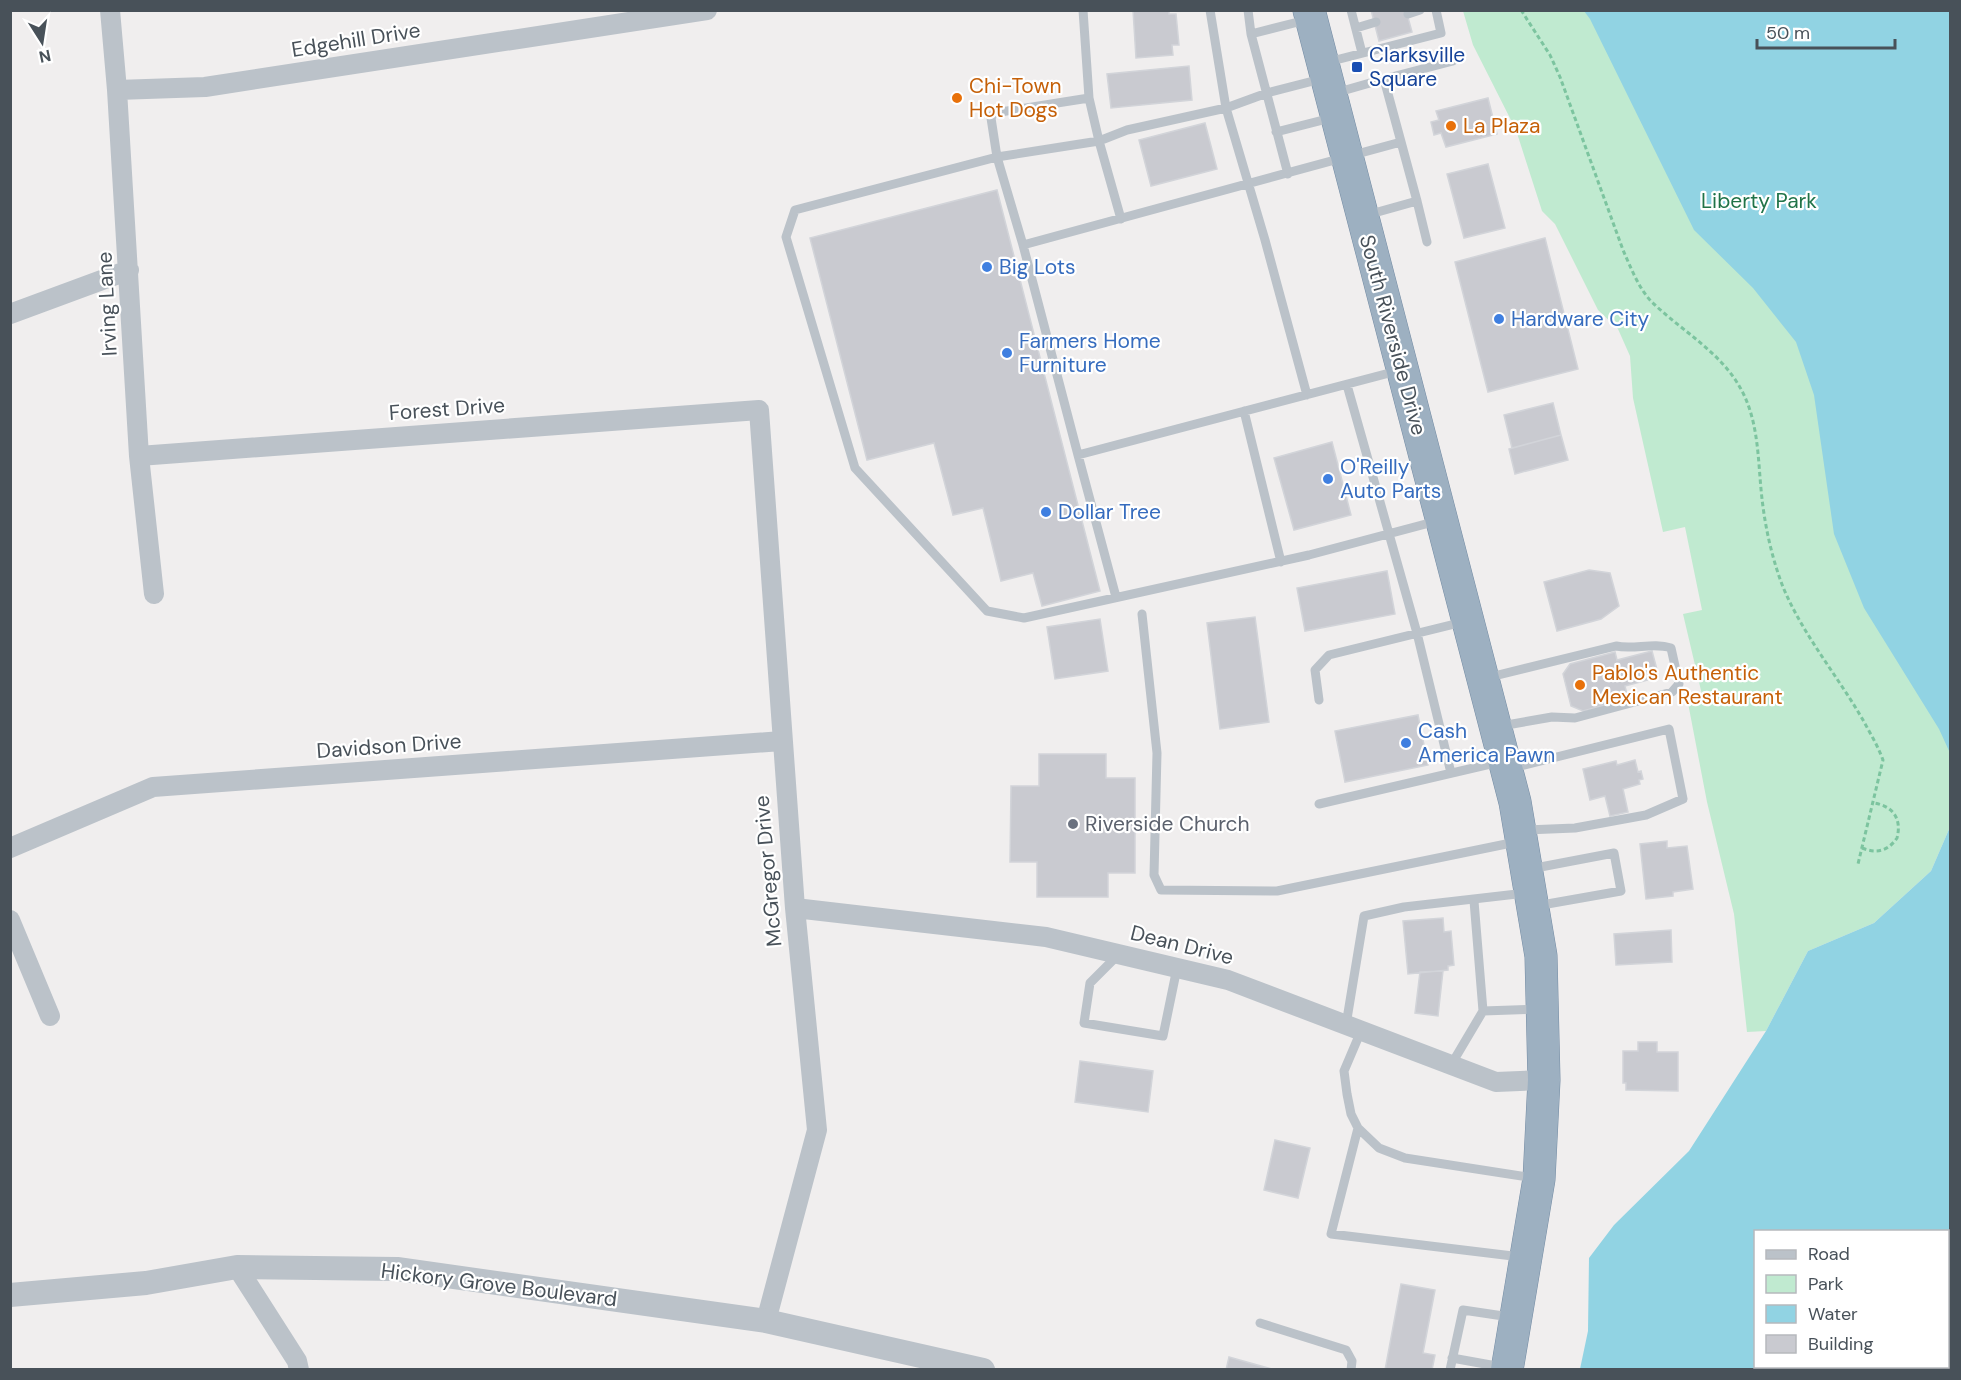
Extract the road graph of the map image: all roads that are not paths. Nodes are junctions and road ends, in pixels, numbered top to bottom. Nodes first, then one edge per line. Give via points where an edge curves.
1 (110, 10) edge
2 (707, 10) edge
3 (1083, 10) edge
4 (1210, 10) edge
5 (1248, 10) edge
6 (1351, 10) edge
7 (1420, 10) edge
8 (1436, 10) edge
9 (1310, 14) edge
10 (1408, 14) dead end
11 (1376, 22) dead end
12 (1356, 28) junction
13 (1251, 34) junction
14 (1362, 53) junction
15 (1452, 61) dead end
16 (1384, 79) junction
17 (1329, 88) junction
18 (117, 90) junction
19 (1267, 93) junction
20 (1089, 98) junction
21 (1226, 108) junction
22 (1276, 132) junction
23 (1099, 141) junction
24 (1401, 142) junction
25 (996, 157) junction
26 (1347, 158) junction
27 (1288, 174) junction
28 (1248, 185) junction
29 (1417, 201) junction
30 (1362, 216) junction
31 (1121, 219) junction
32 (1427, 242) dead end
33 (1023, 245) junction
34 (129, 270) junction
35 (10, 314) edge
36 (1402, 369) junction
37 (1347, 384) junction
38 (1307, 395) junction
39 (759, 410) joint
40 (1244, 411) junction
41 (1078, 455) junction
42 (139, 456) junction
43 (1442, 520) junction
44 (1388, 533) junction
45 (1281, 561) junction
46 (154, 594) dead end
47 (1116, 597) junction
48 (1142, 614) dead end
49 (1468, 621) junction
50 (1418, 633) junction
51 (1483, 679) junction
52 (1319, 700) dead end
53 (1496, 727) junction
54 (782, 741) junction
55 (1505, 765) junction
56 (1451, 773) junction
57 (1319, 804) dead end
58 (10, 848) edge
59 (1527, 868) junction
60 (1474, 901) junction
61 (795, 908) junction
62 (10, 920) edge
63 (1119, 954) junction
64 (1177, 968) junction
65 (1542, 1009) junction
66 (1483, 1011) junction
67 (50, 1016) dead end
68 (1354, 1028) junction
69 (1451, 1065) junction
70 (1544, 1080) junction
71 (1358, 1128) junction
72 (1539, 1179) junction
73 (1526, 1257) junction
74 (237, 1267) junction
75 (10, 1295) edge
76 (1516, 1317) junction
77 (766, 1321) junction
78 (1260, 1323) dead end
79 (1452, 1358) junction
80 (1508, 1369) edge
81 (299, 1370) edge
82 (983, 1370) edge
83 (1351, 1370) edge
84 (1450, 1370) edge

1 - 18 street, Irving Lane
2 - 18 street, Edgehill Drive via 205,87
3 - 20 lane
4 - 21 lane
5 - 13 lane
6 - 12 lane
7 - 10 lane
8 - 14 lane via 1441,33
9 - 13 lane
9 - 17 highway, South Riverside Drive
11 - 12 lane
12 - 14 lane
13 - 19 lane
14 - 17 lane
15 - 16 lane
16 - 17 lane
16 - 24 lane
17 - 19 lane
17 - 22 lane
17 - 26 highway, South Riverside Drive
18 - 34 street, Irving Lane
19 - 21 lane
19 - 22 lane
20 - 23 lane
20 - 25 lane via 994,113 991,118
21 - 23 lane via 1127,130
21 - 28 lane
22 - 27 lane
23 - 25 lane
23 - 31 lane
24 - 26 lane
24 - 29 lane
25 - 33 lane
25 - 47 lane via 795,210 786,237 855,468 987,611 1024,618
26 - 27 lane
26 - 30 highway, South Riverside Drive
27 - 28 lane
28 - 31 lane
28 - 38 lane
29 - 30 lane
29 - 32 lane
30 - 36 highway, South Riverside Drive
31 - 33 lane
33 - 41 lane
34 - 35 street
34 - 42 street, Irving Lane
36 - 37 lane
36 - 43 highway, South Riverside Drive
37 - 38 lane
37 - 44 lane
38 - 40 lane
39 - 42 street, Forest Drive
39 - 54 street, McGregor Drive
40 - 41 lane
40 - 45 lane
41 - 47 lane
42 - 46 street, Irving Lane
43 - 44 lane
43 - 49 highway, South Riverside Drive
44 - 45 lane
44 - 50 lane
45 - 47 lane
48 - 59 lane via 1157,753 1154,875 1161,890 1277,891
49 - 50 lane
49 - 51 highway, South Riverside Drive
50 - 52 lane via 1329,655 1315,670
50 - 56 lane
51 - 53 highway, South Riverside Drive
51 - 53 lane via 1616,646 1671,648 1679,684 1672,692 1575,718 1552,717
53 - 55 highway, South Riverside Drive
54 - 58 street, Davidson Drive via 153,787
54 - 61 street, McGregor Drive
55 - 56 lane
55 - 59 highway, South Riverside Drive
55 - 59 lane via 1669,729 1683,799 1646,815 1575,828
56 - 57 lane
59 - 59 lane via 1614,853 1621,891
59 - 60 lane
59 - 65 highway, South Riverside Drive via 1541,956
60 - 66 lane
60 - 68 lane via 1364,916
61 - 63 street, Dean Drive via 1046,937
61 - 77 street, McGregor Drive via 818,1130
62 - 67 street
63 - 64 street, Dean Drive
63 - 64 lane via 1090,983 1084,1023 1163,1036
64 - 68 street, Dean Drive via 1228,980
65 - 66 lane
65 - 70 highway, South Riverside Drive
66 - 69 lane
68 - 69 street, Dean Drive
68 - 71 lane via 1344,1071 1351,1114
69 - 70 street, Dean Drive via 1496,1082
70 - 72 highway, South Riverside Drive
71 - 72 lane via 1378,1148 1405,1158
71 - 73 lane via 1331,1234
72 - 73 highway, South Riverside Drive
73 - 76 highway, South Riverside Drive
74 - 75 street, Hickory Grove Boulevard via 146,1283
74 - 77 street, Hickory Grove Boulevard via 398,1269
74 - 81 street
76 - 79 lane via 1463,1310
76 - 80 highway, South Riverside Drive
77 - 82 street, Hickory Grove Boulevard
78 - 83 lane via 1346,1350 1352,1361
79 - 80 lane
79 - 84 lane

